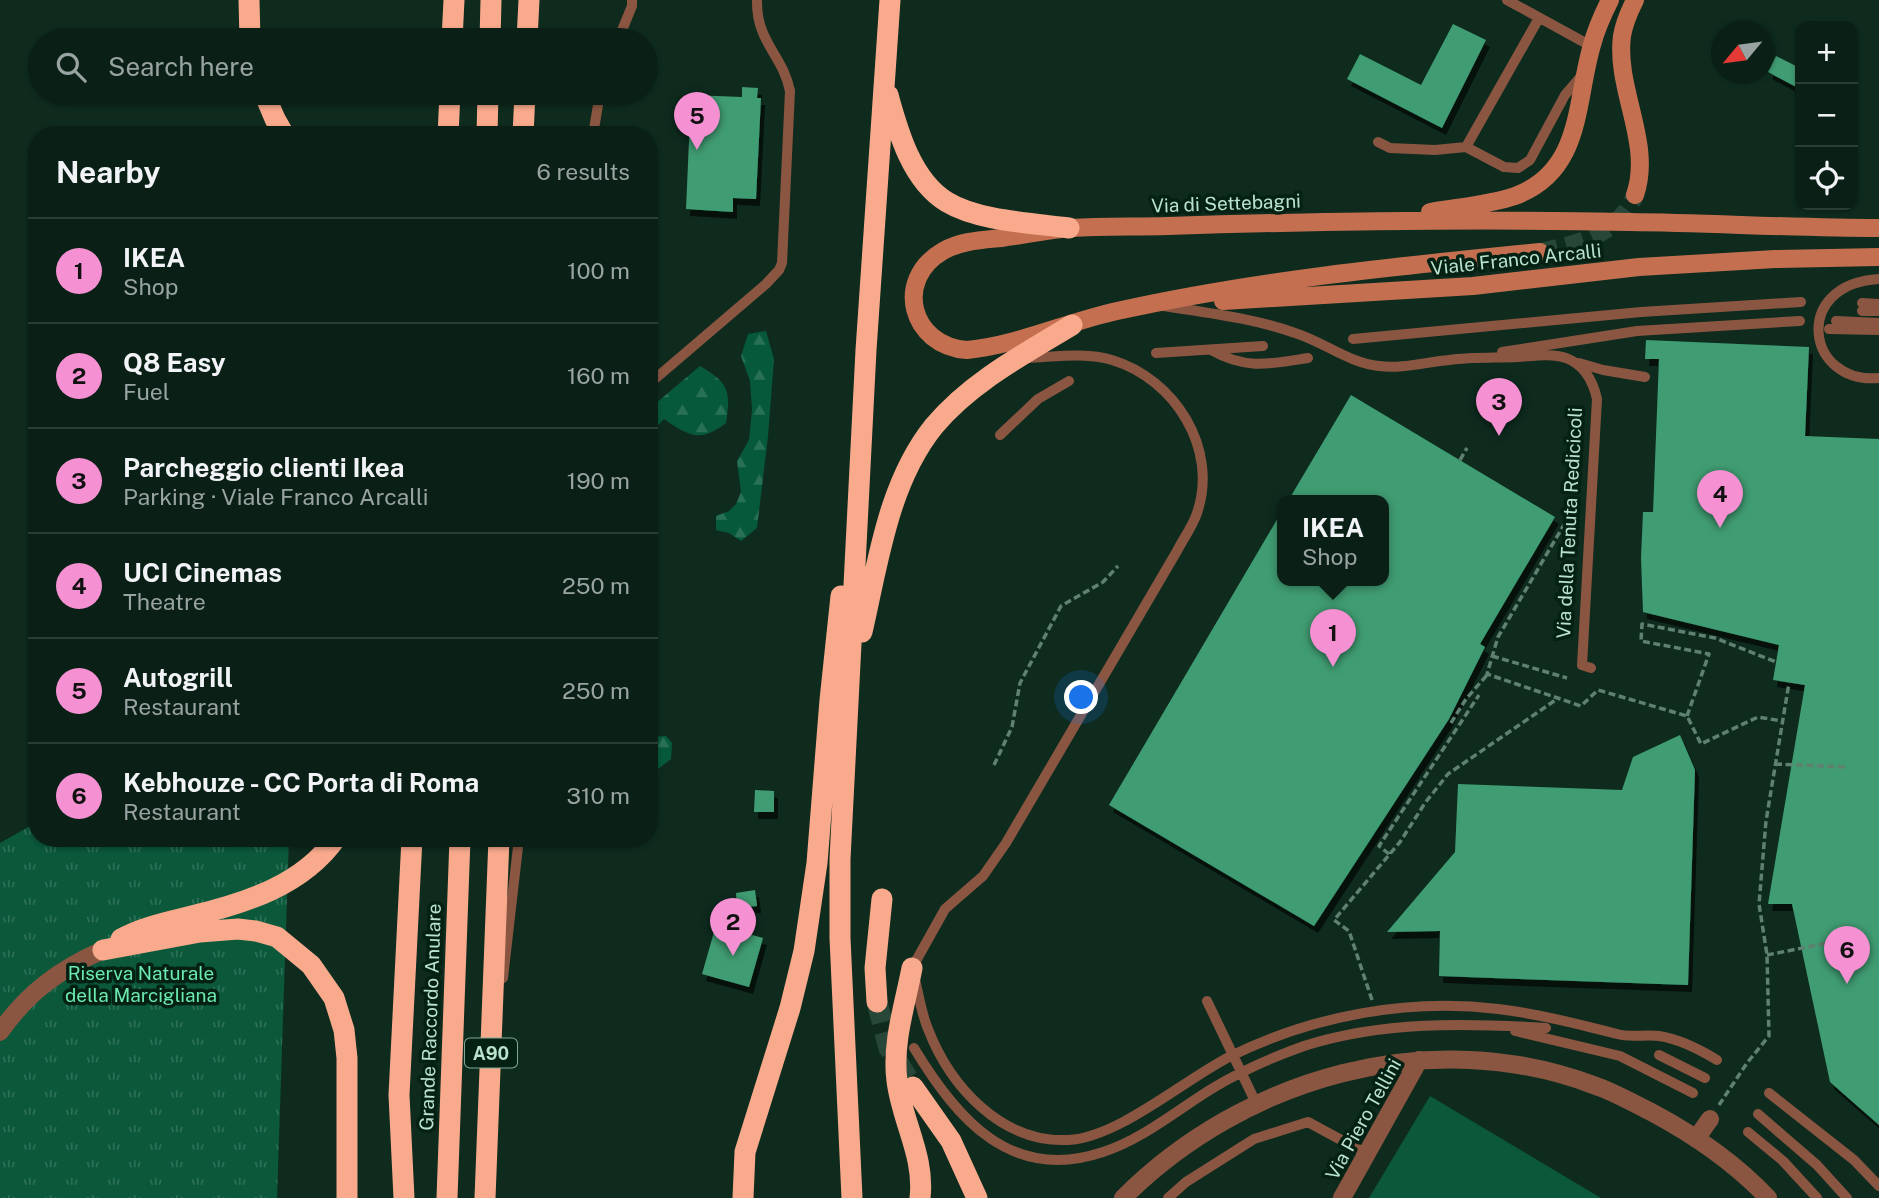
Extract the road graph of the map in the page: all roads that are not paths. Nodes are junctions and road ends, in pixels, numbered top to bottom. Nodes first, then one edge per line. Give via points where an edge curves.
1 (249, 0) edge
2 (454, 0) edge
3 (491, 0) edge
4 (529, 0) edge
5 (632, 0) edge
6 (757, 0) edge
7 (890, 0) edge
8 (1507, 0) edge
9 (1610, 0) edge
10 (1635, 0) edge
11 (1539, 18) junction
12 (250, 28) edge
13 (453, 28) edge
14 (490, 28) edge
15 (528, 28) edge
16 (623, 28) edge
17 (1591, 46) junction
18 (1586, 71) junction
19 (884, 78) junction
20 (270, 105) edge
21 (450, 105) edge
22 (488, 105) edge
23 (524, 105) edge
24 (598, 105) edge
25 (280, 126) edge
26 (449, 126) edge
27 (487, 126) edge
28 (523, 126) edge
29 (594, 126) edge
30 (1378, 142) dead end
31 (1466, 147) junction
32 (1634, 195) tunnel mouth
33 (1385, 220) junction
34 (1879, 228) edge
35 (1069, 229) junction
36 (1540, 253) tunnel mouth
37 (1879, 257) edge
38 (1879, 279) edge
39 (1157, 304) junction
40 (1879, 304) edge
41 (1801, 305) dead end
42 (1879, 311) edge
43 (1800, 321) dead end
44 (1879, 323) edge
45 (1072, 325) junction
46 (1576, 327) dead end
47 (1879, 330) edge
48 (1263, 346) dead end
49 (1209, 349) junction
50 (866, 350) junction
51 (1156, 353) dead end
52 (1308, 358) dead end
53 (1565, 358) junction
54 (1016, 359) junction
55 (1454, 359) junction
56 (658, 376) edge
57 (1645, 377) dead end
58 (1879, 378) edge
59 (1069, 381) dead end
60 (1000, 435) dead end
61 (1587, 666) dead end
62 (850, 681) junction
63 (328, 847) edge
64 (412, 847) edge
65 (460, 847) edge
66 (499, 847) edge
67 (518, 847) edge
68 (882, 899) dead end
69 (103, 950) junction
70 (912, 968) junction
71 (1207, 1001) dead end
72 (877, 1002) tunnel mouth
73 (1494, 1026) junction
74 (1546, 1028) dead end
75 (0, 1032) edge
76 (914, 1048) dead end
77 (1659, 1055) dead end
78 (1419, 1060) junction
79 (1717, 1060) dead end
80 (1705, 1078) dead end
81 (914, 1087) tunnel mouth
82 (1693, 1093) dead end
83 (1769, 1093) dead end
84 (399, 1095) junction
85 (1256, 1103) junction
86 (489, 1111) junction
87 (1758, 1114) dead end
88 (1710, 1119) road end
89 (1748, 1132) dead end
90 (1696, 1139) junction
91 (1367, 1154) junction
92 (1879, 1186) edge
93 (347, 1198) edge
94 (390, 1198) edge
95 (404, 1198) edge
96 (447, 1198) edge
97 (485, 1198) edge
98 (743, 1198) edge
99 (852, 1198) edge
100 (920, 1198) edge
101 (977, 1198) edge
102 (1123, 1198) edge
103 (1168, 1198) edge
104 (1342, 1198) edge
105 (1768, 1198) edge
106 (1817, 1198) edge
107 (1847, 1198) edge

1 - 12 highway
2 - 13 highway
3 - 14 highway
4 - 15 highway
5 - 16 lane
6 - 56 lane via 759,28 785,72 790,92 782,263 766,284
7 - 19 highway
8 - 11 lane
9 - 17 main road
10 - 32 main road via 1624,26 1622,54 1639,151
11 - 17 lane
11 - 31 lane
17 - 18 main road
18 - 31 lane via 1564,95 1530,160 1518,168 1504,167
18 - 33 main road via 1574,131 1564,155 1544,179 1506,199
19 - 35 highway via 908,153 941,197 980,214
19 - 50 highway
20 - 25 highway
21 - 26 highway
22 - 27 highway
23 - 28 highway
24 - 29 lane
30 - 31 lane via 1390,148
33 - 34 main road, Viale Franco Arcalli
33 - 35 main road, Via di Settebagni
35 - 45 main road, Via di Settebagni via 951,247 922,268 913,293 928,332 959,349
36 - 39 main road via 1355,270
37 - 39 main road, Viale Franco Arcalli via 1639,267 1460,287
38 - 58 lane via 1854,282 1839,290 1823,309 1818,333 1827,357 1840,370
39 - 45 main road
39 - 55 lane via 1267,324 1376,366
40 - 42 lane via 1862,307
41 - 46 lane via 1641,312 1353,342
43 - 55 lane via 1637,331
44 - 47 lane via 1833,325
45 - 54 highway
48 - 49 lane
49 - 51 lane
49 - 52 lane via 1256,366
50 - 62 highway
50 - 98 highway via 808,926 790,1008 745,1152
53 - 55 lane
53 - 57 lane
53 - 61 lane, Via della Tenuta Redicicoli via 1587,373 1597,399 1584,636
54 - 62 highway via 961,400 934,427 914,458 888,521
54 - 70 lane via 1087,355 1114,360 1167,393 1190,425 1200,451 1203,476 1197,513 1006,843 982,876 945,909
59 - 60 lane via 1038,399
62 - 99 highway via 839,938
63 - 69 highway via 310,868 278,887 222,909 144,928
64 - 84 highway, Grande Raccordo Anulare
65 - 96 highway, Grande Raccordo Anulare / A90
66 - 86 highway, A90
67 - 86 lane
68 - 72 highway via 875,968
69 - 75 street via 53,976
69 - 93 highway via 200,932 256,930 276,937 311,965 334,998 344,1030
70 - 79 lane via 927,1029 962,1086 1002,1124 1049,1139 1080,1139 1118,1124 1198,1074 1271,1038 1385,1009 1441,1005 1498,1009 1626,1036 1658,1036 1687,1044
70 - 100 highway via 896,1068 918,1156
71 - 85 lane
73 - 74 lane
73 - 76 lane via 1408,1027 1305,1046 1238,1074 1115,1147 1074,1160 1041,1159 992,1142 956,1108
73 - 82 lane via 1620,1056
77 - 80 lane
78 - 85 street via 1312,1081
78 - 90 street via 1496,1063 1579,1080 1627,1100
78 - 91 street, Via Piero Tellini
81 - 101 highway via 951,1142
83 - 92 lane via 1854,1160
84 - 94 highway
84 - 95 highway, Grande Raccordo Anulare
85 - 102 street via 1183,1146
86 - 97 highway, A90
87 - 107 lane
88 - 90 street
89 - 106 lane
90 - 105 street via 1734,1165
91 - 103 lane via 1308,1122 1254,1139
91 - 104 street, Via Piero Tellini

